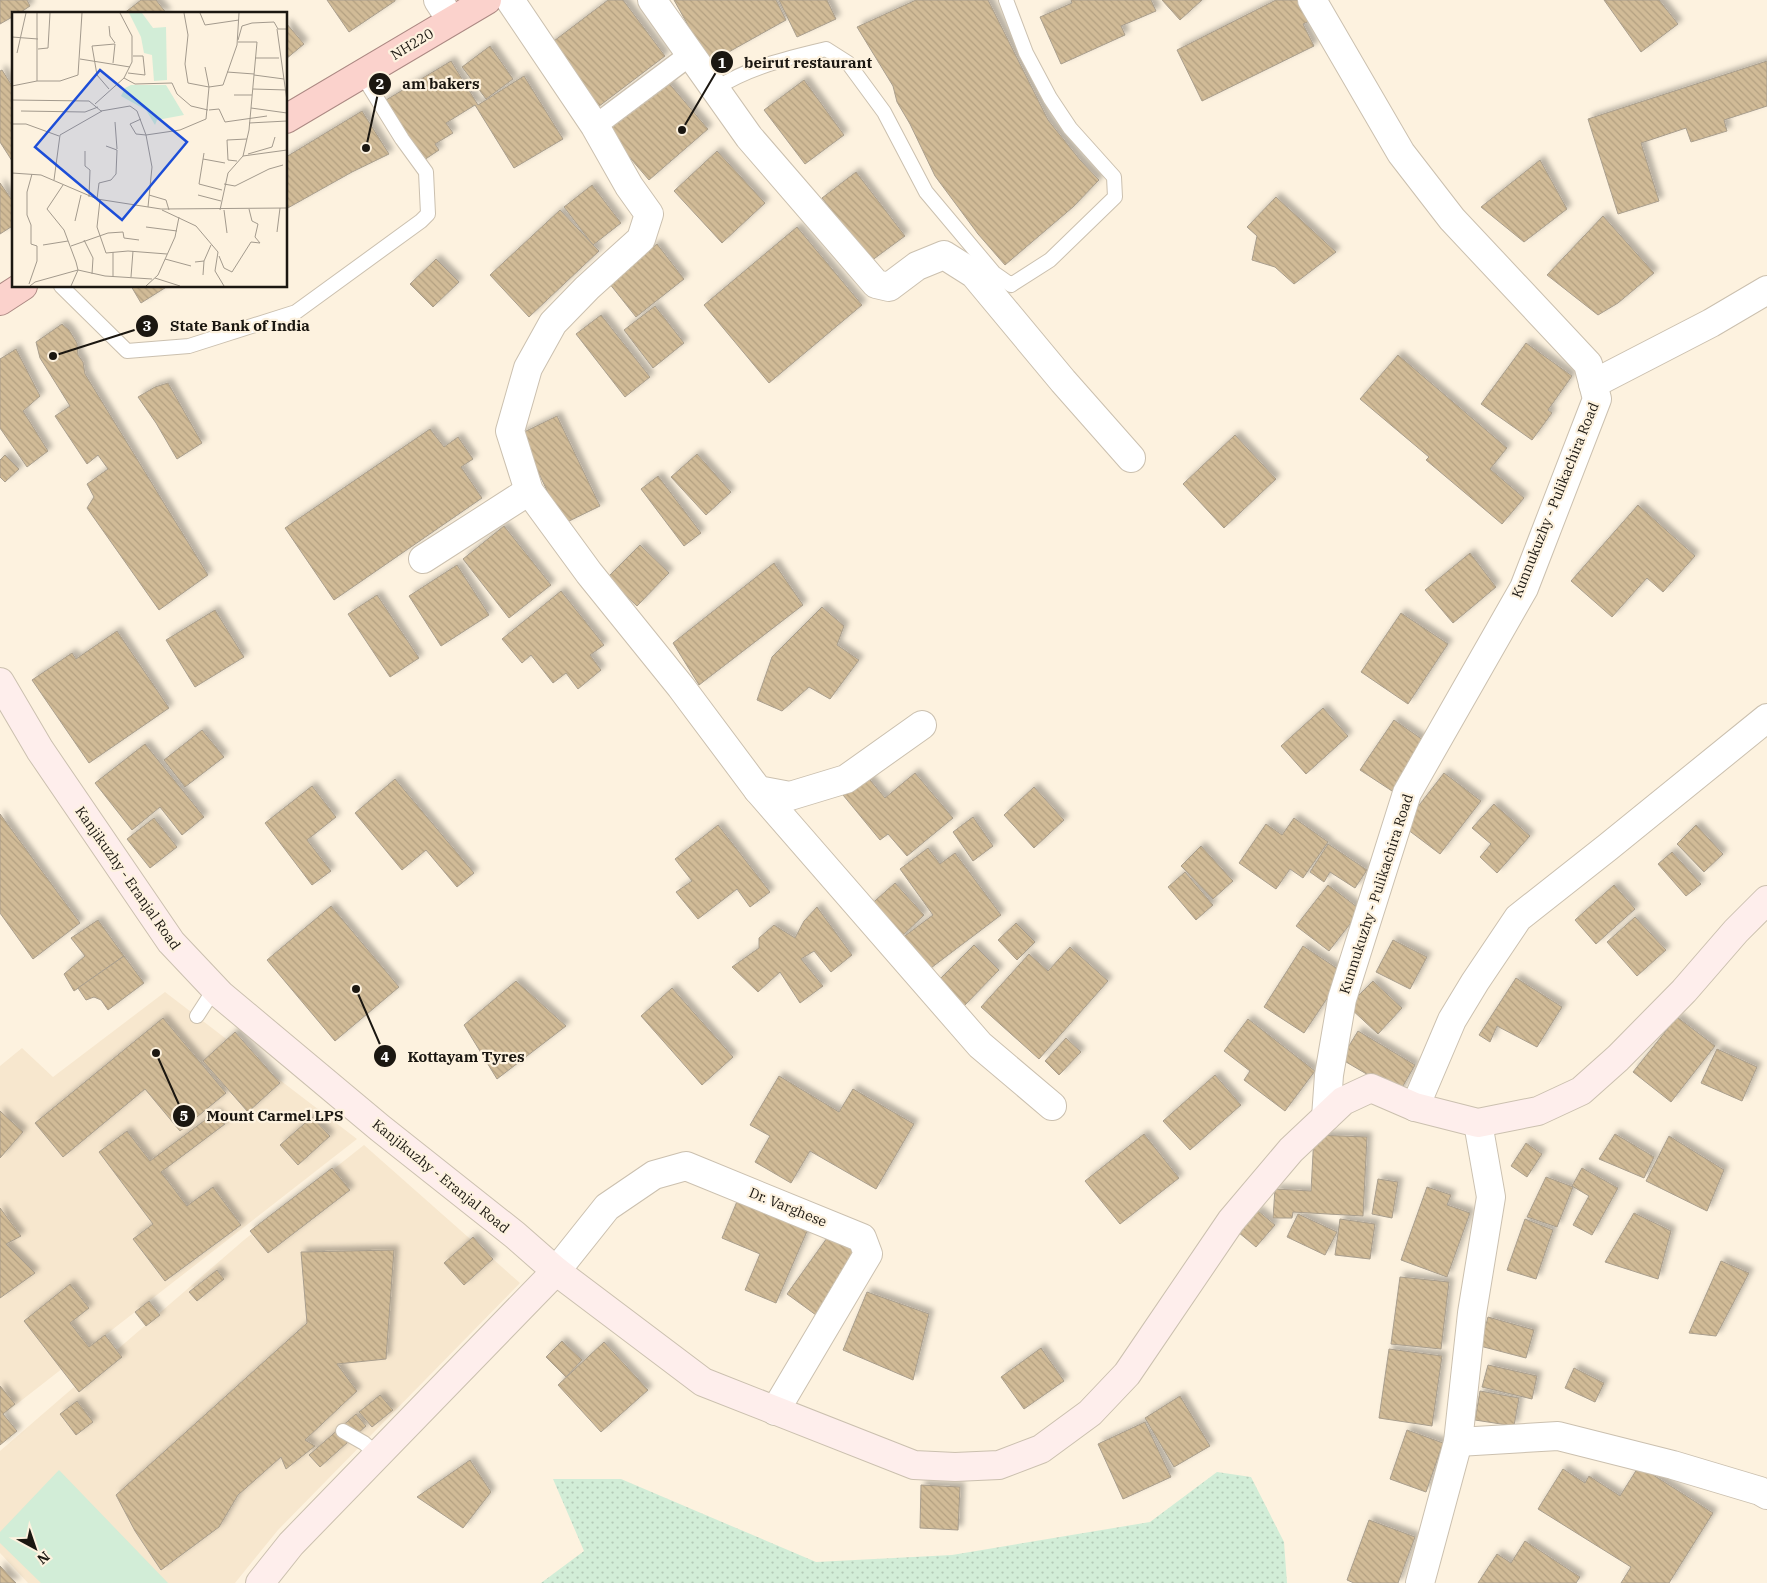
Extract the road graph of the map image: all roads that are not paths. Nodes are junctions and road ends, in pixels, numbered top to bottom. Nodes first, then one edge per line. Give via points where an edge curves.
1 (487, 0) edge
2 (510, 0) edge
3 (652, 0) edge
4 (1006, 0) edge
5 (1312, 0) edge
6 (445, 10) edge
7 (691, 54) junction
8 (361, 74) junction
9 (715, 89) junction
10 (288, 118) edge
11 (595, 126) junction
12 (20, 288) edge
13 (62, 288) edge
14 (1767, 290) edge
15 (0, 301) edge
16 (1593, 384) junction
17 (1131, 458) dead end
18 (529, 492) junction
19 (423, 559) dead end
20 (0, 682) edge
21 (1767, 718) edge
22 (922, 725) dead end
23 (758, 790) junction
24 (1767, 900) edge
25 (221, 996) junction
26 (197, 1016) dead end
27 (1052, 1106) dead end
28 (1415, 1107) junction
29 (1326, 1117) junction
30 (1478, 1123) junction
31 (556, 1271) junction
32 (775, 1411) junction
33 (343, 1431) dead end
34 (1458, 1442) junction
35 (378, 1455) junction
36 (1767, 1495) edge
37 (260, 1583) edge
38 (1420, 1583) edge

1 - 6 highway, NH220
2 - 11 street
3 - 7 street
4 - 9 lane via 1026,52 1050,98 1070,128 1114,177 1115,198 1050,260 1011,285 994,273 926,192 884,112 848,63 826,49 741,74
5 - 16 street, Kunnukuzhy - Pulikachira Road via 1401,153 1452,218 1588,364
6 - 8 highway, NH220
7 - 9 street
7 - 11 street
8 - 10 highway, NH220
8 - 13 lane via 426,172 428,214 296,312 189,346 127,351
9 - 17 street via 749,138 876,284 889,287 917,266 944,255 974,274
11 - 18 street via 649,214 641,240 587,288 553,324 528,368 510,431
12 - 15 highway
14 - 16 street
16 - 29 street, Kunnukuzhy - Pulikachira Road via 1597,399 1524,588 1408,793 1342,999 1329,1075
18 - 19 street
18 - 23 street
20 - 25 main road, Kanjikuzhy - Eranjal Road via 40,750 171,942
21 - 28 street via 1518,918 1452,1020
22 - 23 street via 846,779 790,796
23 - 27 street via 980,1045
24 - 30 main road via 1684,991 1581,1091 1538,1111
25 - 26 lane via 208,999
25 - 31 main road, Kanjikuzhy - Eranjal Road
28 - 29 main road, Kanjikuzhy - Eranjal Road via 1371,1088 1343,1101
28 - 30 main road, Kanjikuzhy - Eranjal Road
29 - 32 main road, Kanjikuzhy - Eranjal Road via 1291,1150 1232,1222 1127,1374 1090,1413 1041,1449 999,1465 914,1465
30 - 34 street via 1492,1197 1472,1312
31 - 32 main road, Kanjikuzhy - Eranjal Road via 703,1382
31 - 32 street, Dr. Varghese via 607,1207 654,1175 686,1166 862,1238 868,1254
31 - 35 main road
33 - 35 lane
34 - 36 street via 1558,1436 1673,1465
34 - 38 street
35 - 37 main road via 291,1544

